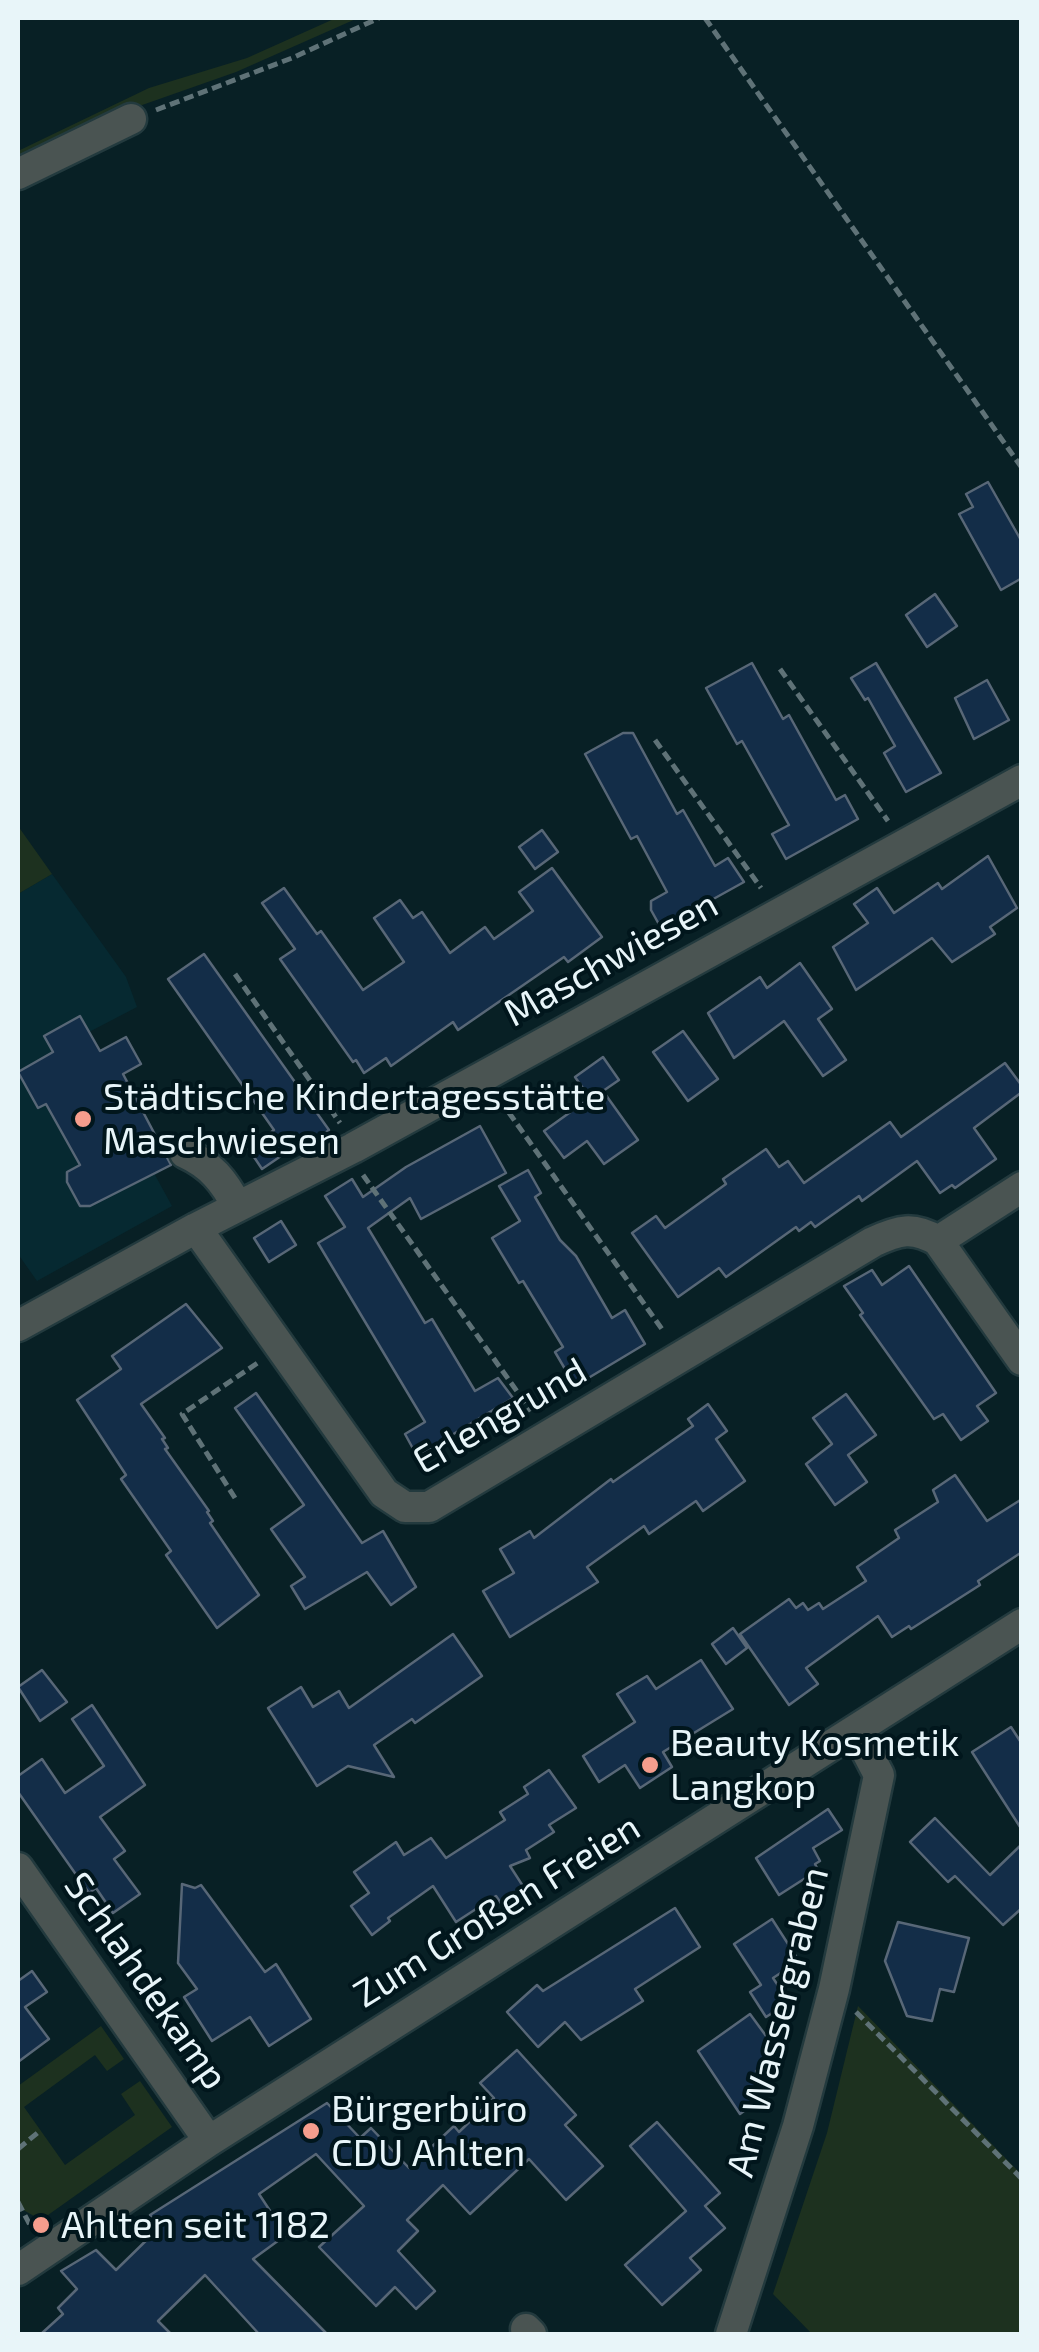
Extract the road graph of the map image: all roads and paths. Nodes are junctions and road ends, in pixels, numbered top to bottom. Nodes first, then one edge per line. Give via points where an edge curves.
1 (379, 18) edge
2 (705, 18) edge
3 (131, 119) joint
4 (18, 174) edge
5 (1022, 468) edge
6 (780, 668) dead end
7 (655, 740) dead end
8 (1022, 780) edge
9 (894, 829) dead end
10 (769, 898) dead end
11 (235, 974) dead end
12 (493, 1089) dead end
13 (345, 1130) dead end
14 (185, 1153) dead end
15 (356, 1165) dead end
16 (1022, 1187) edge
17 (237, 1206) junction
18 (196, 1228) junction
19 (938, 1242) junction
20 (18, 1326) edge
21 (671, 1342) dead end
22 (267, 1356) dead end
23 (1022, 1360) edge
24 (538, 1422) dead end
25 (235, 1498) dead end
26 (1022, 1624) edge
27 (856, 1731) junction
28 (18, 1868) edge
29 (854, 2010) dead end
30 (41, 2130) dead end
31 (209, 2141) junction
32 (18, 2148) edge
33 (1022, 2180) edge
34 (18, 2202) edge
35 (33, 2230) dead end
36 (18, 2270) edge
37 (731, 2334) edge

1 - 3 path
2 - 5 path
3 - 4 street
6 - 9 path
7 - 10 path
8 - 17 street, Maschwiesen
11 - 13 path
12 - 21 path
14 - 17 street via 209,1166
15 - 24 path
16 - 19 street
17 - 18 street, Maschwiesen
18 - 19 street, Erlengrund via 384,1493 405,1508 430,1508 872,1242 899,1230 920,1230
18 - 20 street, Maschwiesen
19 - 23 street
22 - 25 path via 182,1414
26 - 27 street, Zum Großen Freien
27 - 31 street, Zum Großen Freien
27 - 37 street, Am Wassergraben via 879,1775 798,2126
28 - 31 street, Schlahdekamp
29 - 33 path
30 - 32 path
31 - 36 street, Zum Großen Freien
34 - 35 path

